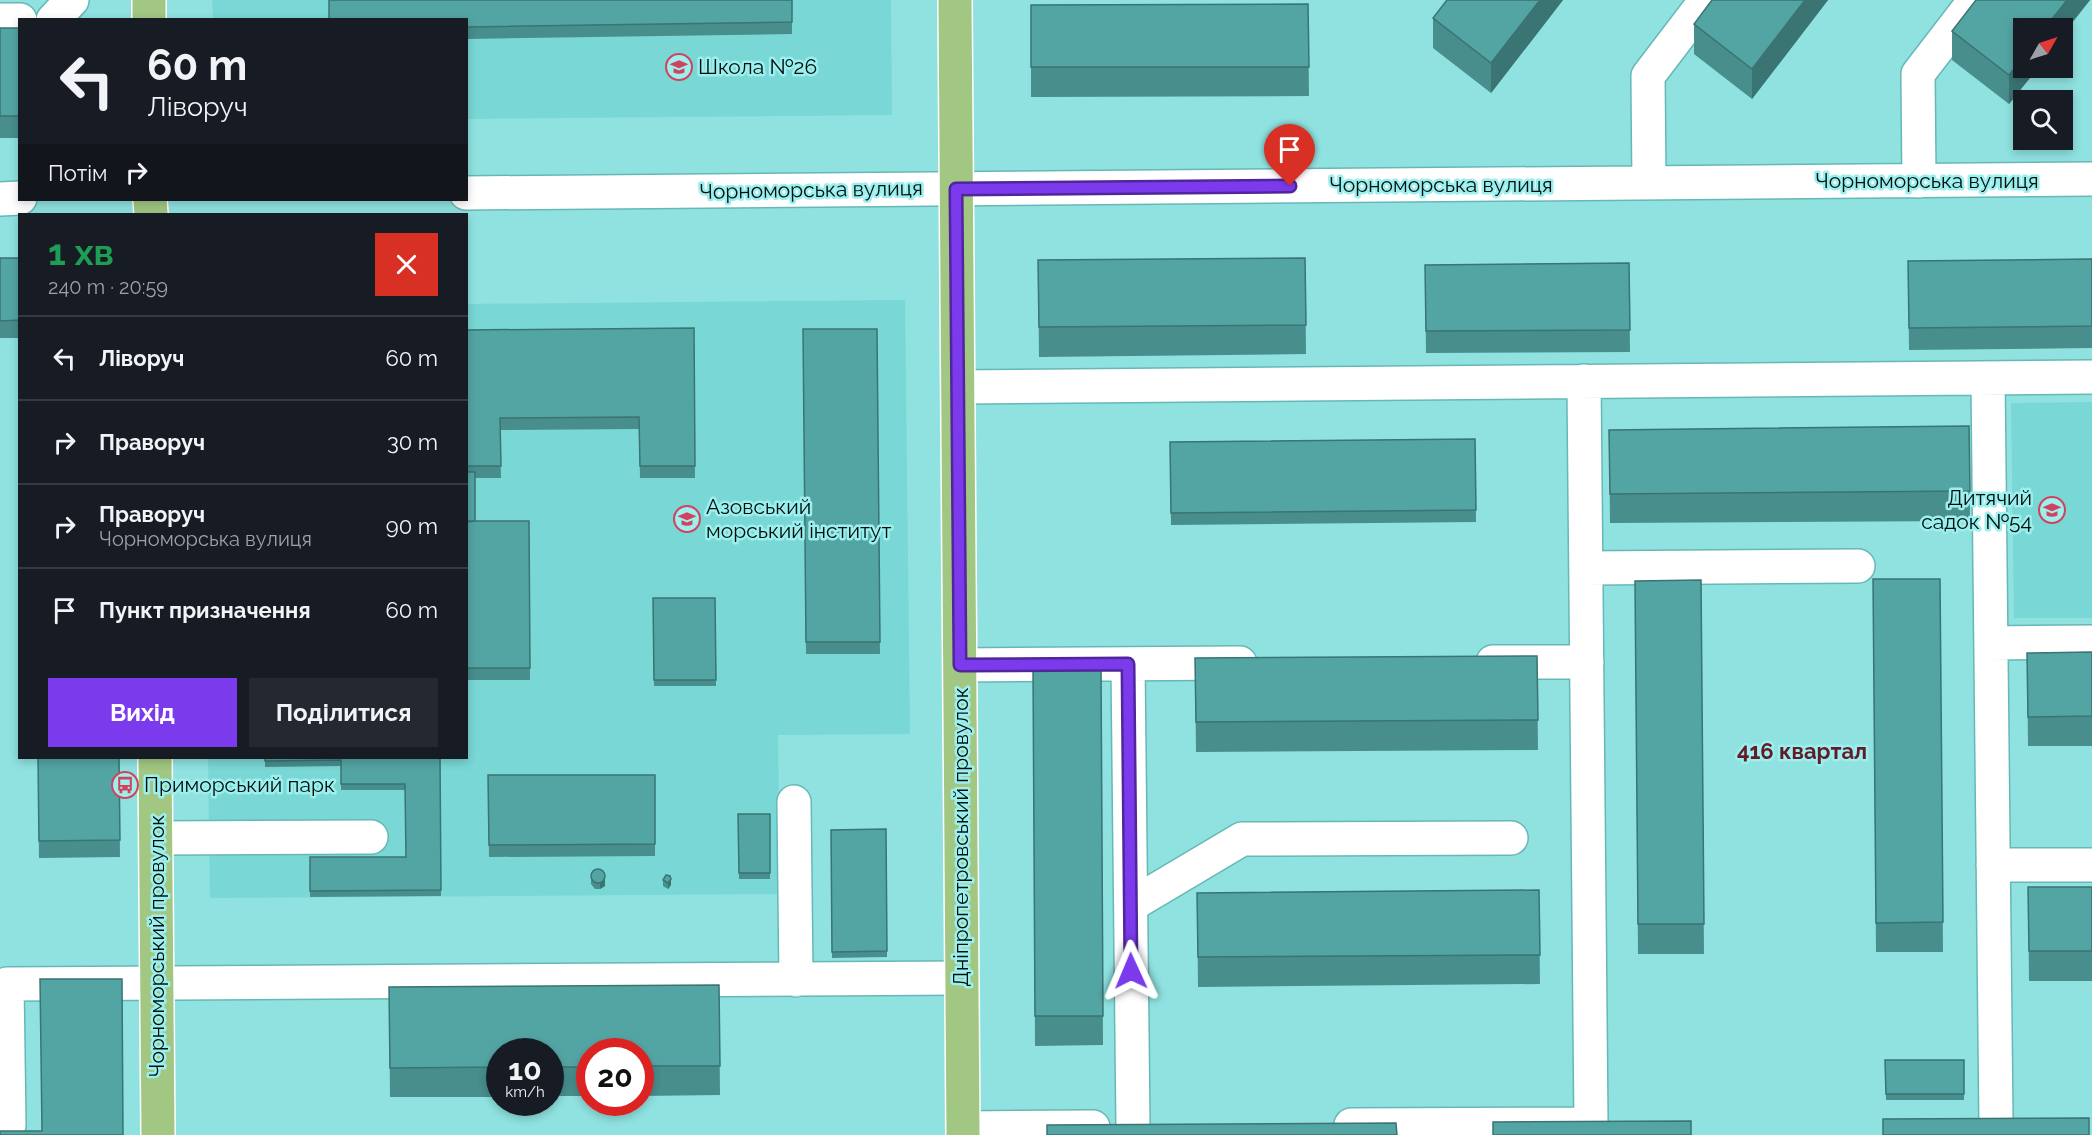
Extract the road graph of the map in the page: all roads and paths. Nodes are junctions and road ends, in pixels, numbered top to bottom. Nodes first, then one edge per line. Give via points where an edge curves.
1 (72, 0) edge
2 (149, 0) edge
3 (955, 0) edge
4 (1706, 0) edge
5 (1974, 0) edge
6 (55, 18) edge
7 (149, 18) edge
8 (0, 20) edge
9 (18, 20) edge
10 (2092, 179) edge
11 (1919, 181) junction
12 (1649, 183) junction
13 (956, 189) junction
14 (468, 194) edge
15 (0, 198) edge
16 (18, 198) edge
17 (2092, 377) edge
18 (1988, 378) junction
19 (1584, 381) junction
20 (958, 387) junction
21 (1858, 566) dead end
22 (1586, 568) junction
23 (1990, 642) junction
24 (2092, 642) edge
25 (1467, 662) edge
26 (1587, 662) junction
27 (1267, 663) edge
28 (1128, 664) junction
29 (960, 665) junction
30 (155, 759) edge
31 (794, 802) dead end
32 (370, 837) dead end
33 (156, 838) junction
34 (1511, 838) dead end
35 (2092, 865) edge
36 (1993, 866) junction
37 (1131, 905) junction
38 (962, 978) junction
39 (796, 980) junction
40 (157, 984) junction
41 (2028, 1123) edge
42 (0, 1125) edge
43 (1318, 1126) edge
44 (1132, 1127) junction
45 (1167, 1127) edge
46 (1445, 1130) edge
47 (963, 1131) edge
48 (158, 1135) edge

1 - 6 street
2 - 7 main road
3 - 13 main road, Дніпропетровський провулок
4 - 12 street via 1648,76
5 - 11 street via 1918,74
8 - 9 street
10 - 11 street, Чорноморська вулиця
11 - 12 street, Чорноморська вулиця
12 - 13 street, Чорноморська вулиця
13 - 14 street, Чорноморська вулиця
13 - 20 main road, Дніпропетровський провулок
15 - 16 street
17 - 18 street
18 - 19 street
18 - 23 street
19 - 20 street
19 - 22 street
20 - 29 main road, Дніпропетровський провулок
21 - 22 street
22 - 26 street
23 - 24 street
23 - 36 street
25 - 26 street
26 - 46 street via 1591,1124
27 - 28 street
28 - 29 street
28 - 37 street
29 - 38 main road, Дніпропетровський провулок
30 - 33 main road, Чорноморський провулок
31 - 39 street
32 - 33 street
33 - 40 main road, Чорноморський провулок
34 - 37 street via 1242,839
35 - 36 street
36 - 41 street via 1984,1123
37 - 44 street
38 - 39 street
38 - 47 main road, Дніпропетровський провулок
39 - 40 street
40 - 42 street via 8,984 9,1125
40 - 48 main road, Чорноморський провулок
43 - 46 street
44 - 45 street
44 - 47 street

